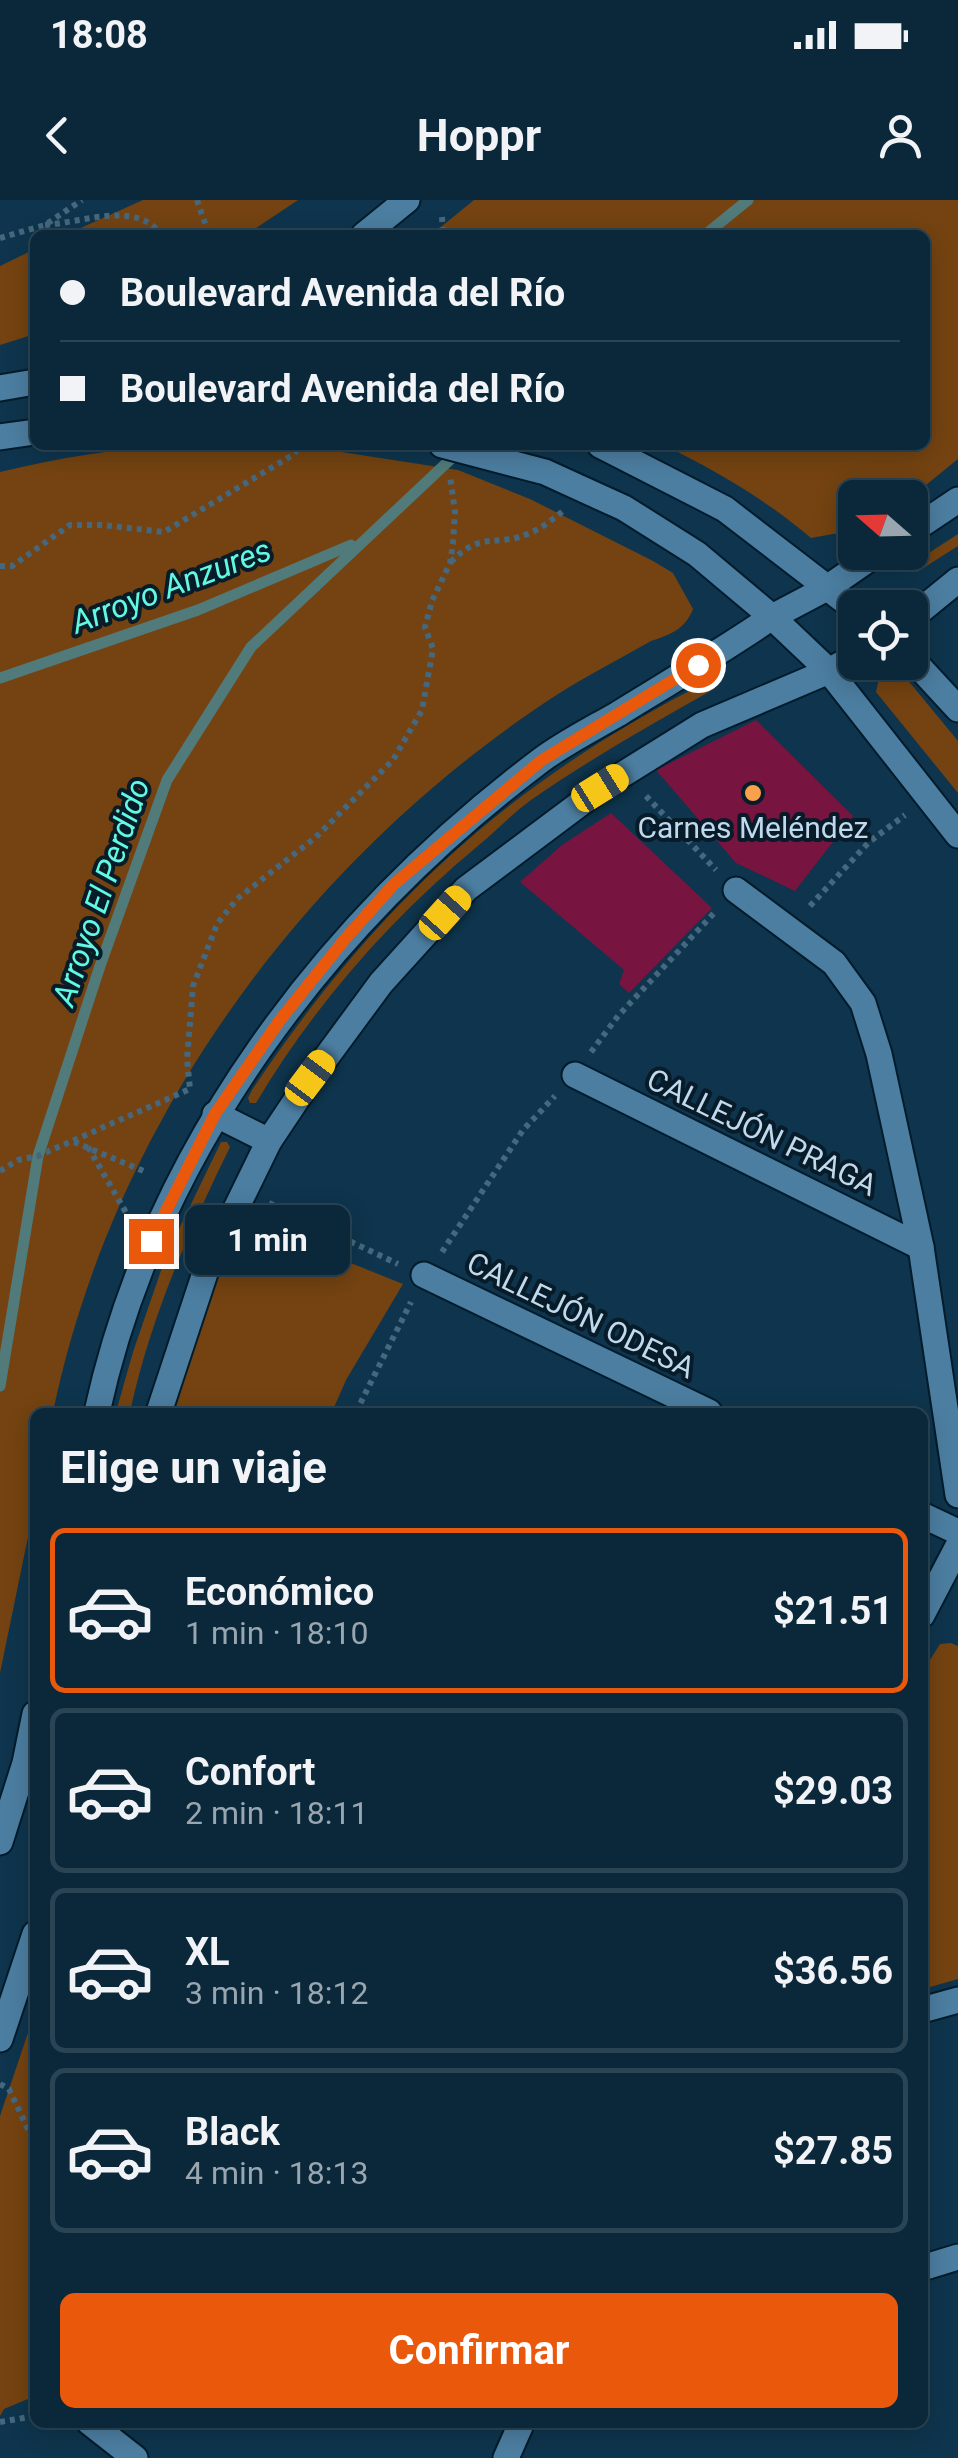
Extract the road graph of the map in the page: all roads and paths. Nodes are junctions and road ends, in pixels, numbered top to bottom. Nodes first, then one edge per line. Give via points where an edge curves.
1 (82, 200) edge
2 (197, 200) edge
3 (407, 200) edge
4 (442, 217) dead end
5 (45, 224) junction
6 (160, 230) edge
7 (207, 230) edge
8 (370, 230) edge
9 (443, 230) edge
10 (0, 238) edge
11 (30, 383) edge
12 (0, 388) edge
13 (30, 433) edge
14 (0, 437) edge
15 (297, 450) edge
16 (610, 450) edge
17 (447, 454) edge
18 (958, 500) edge
19 (564, 510) dead end
20 (928, 520) edge
21 (450, 563) junction
22 (0, 566) edge
23 (854, 570) edge
24 (958, 580) edge
25 (828, 588) junction
26 (838, 596) edge
27 (928, 604) edge
28 (772, 618) junction
29 (838, 666) edge
30 (829, 672) junction
31 (928, 676) edge
32 (958, 709) edge
33 (627, 771) junction
34 (929, 797) junction
35 (958, 836) edge
36 (736, 890) joint
37 (788, 929) junction
38 (575, 1076) dead end
39 (215, 1114) junction
40 (270, 1141) junction
41 (73, 1142) junction
42 (88, 1147) junction
43 (0, 1171) edge
44 (146, 1172) dead end
45 (244, 1190) junction
46 (128, 1216) dead end
47 (921, 1247) junction
48 (424, 1276) junction
49 (98, 1408) edge
50 (160, 1408) edge
51 (358, 1408) edge
52 (701, 1408) edge
53 (958, 1494) edge
54 (928, 1518) edge
55 (958, 1532) edge
56 (958, 1546) edge
57 (928, 1604) edge
58 (30, 1764) edge
59 (0, 1842) edge
60 (30, 1949) edge
61 (958, 2000) edge
62 (928, 2008) edge
63 (0, 2039) edge
64 (0, 2084) edge
65 (30, 2133) edge
66 (958, 2258) edge
67 (928, 2266) edge
68 (30, 2417) edge
69 (0, 2422) edge
70 (97, 2428) edge
71 (519, 2428) edge
72 (135, 2458) edge
73 (506, 2458) edge

1 - 5 path
2 - 7 path
3 - 8 street
4 - 9 path
5 - 6 path via 130,207 154,219
5 - 10 path
11 - 12 street
13 - 14 street
15 - 22 path via 164,532 70,525 12,566
16 - 25 street via 725,509
17 - 21 path via 455,512
17 - 28 street via 544,472 624,508 697,554
18 - 20 street
19 - 21 path via 532,533 464,548
21 - 41 path via 425,628 433,649 422,710 393,760 217,924 192,986 190,1089
23 - 25 street
24 - 27 street
25 - 26 street
25 - 28 street
28 - 30 street
28 - 39 street via 542,760 394,884 280,1020
29 - 30 street
30 - 33 street via 702,725
30 - 34 street
31 - 32 street
33 - 36 path
33 - 40 street via 466,890 381,983
34 - 35 street
34 - 37 path via 869,842
36 - 37 street
37 - 47 street via 834,963 863,1003
38 - 47 street, CALLEJÓN PRAGA
39 - 40 street
39 - 49 street via 151,1241
40 - 45 street
41 - 42 path
41 - 43 path
42 - 44 path
42 - 46 path
45 - 48 path
45 - 50 street via 206,1270
47 - 53 street
48 - 51 path
48 - 52 street, CALLEJÓN ODESA
54 - 55 street
56 - 57 street
58 - 59 street
60 - 63 street
61 - 62 street
64 - 65 path via 9,2089
66 - 67 street
68 - 69 path
70 - 72 street
71 - 73 street

